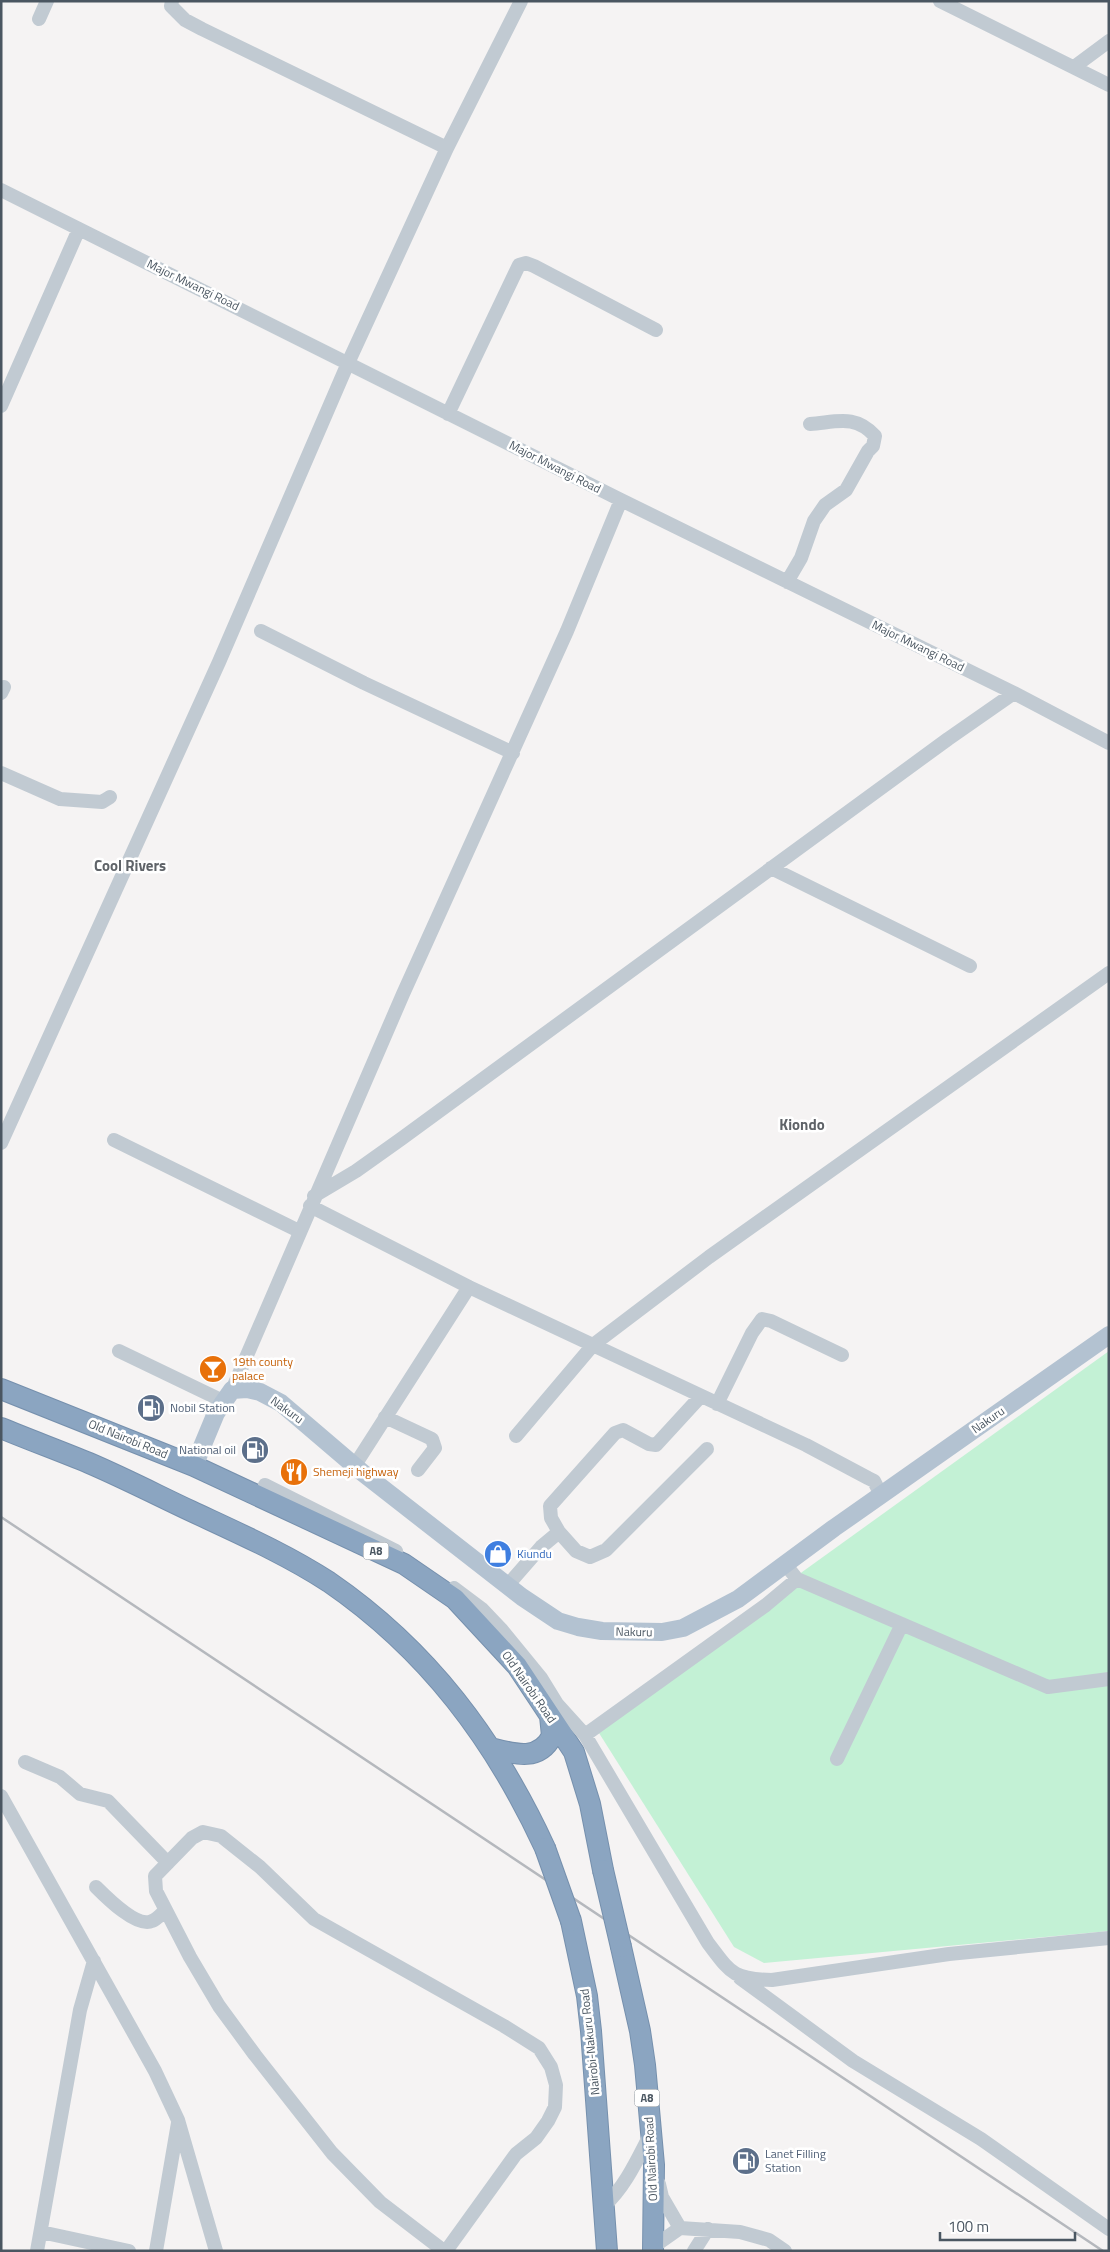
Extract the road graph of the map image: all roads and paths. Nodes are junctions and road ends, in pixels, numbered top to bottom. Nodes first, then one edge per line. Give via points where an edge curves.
1 (48, 1) edge
2 (172, 1) edge
3 (521, 1) edge
4 (940, 1) edge
5 (39, 19) dead end
6 (1109, 41) edge
7 (1074, 67) junction
8 (1109, 84) edge
9 (447, 148) junction
10 (1, 190) edge
11 (80, 229) junction
12 (656, 330) dead end
13 (348, 363) junction
14 (5, 386) edge
15 (1, 406) edge
16 (448, 414) junction
17 (810, 424) dead end
18 (621, 500) junction
19 (787, 582) junction
20 (261, 631) dead end
21 (1014, 693) junction
22 (1109, 744) edge
23 (513, 753) junction
24 (1, 773) edge
25 (110, 797) dead end
26 (771, 868) junction
27 (970, 966) dead end
28 (1109, 973) edge
29 (114, 1140) dead end
30 (1, 1143) edge
31 (312, 1201) junction
32 (299, 1231) junction
33 (469, 1287) junction
34 (1109, 1335) edge
35 (593, 1345) junction
36 (119, 1351) dead end
37 (842, 1355) dead end
38 (1, 1389) edge
39 (227, 1395) junction
40 (701, 1396) junction
41 (717, 1404) junction
42 (385, 1418) junction
43 (1, 1428) edge
44 (516, 1436) dead end
45 (707, 1449) dead end
46 (354, 1465) junction
47 (194, 1466) junction
48 (418, 1470) dead end
49 (265, 1486) dead end
50 (880, 1495) junction
51 (559, 1532) junction
52 (785, 1564) junction
53 (798, 1580) junction
54 (507, 1586) junction
55 (902, 1624) junction
56 (1109, 1679) edge
57 (550, 1716) junction
58 (585, 1735) junction
59 (491, 1748) junction
60 (837, 1759) dead end
61 (25, 1762) dead end
62 (1, 1796) edge
63 (168, 1863) junction
64 (96, 1888) dead end
65 (165, 1911) junction
66 (1109, 1938) edge
67 (94, 1960) junction
68 (733, 1974) junction
69 (178, 2120) junction
70 (650, 2135) junction
71 (654, 2165) junction
72 (604, 2206) junction
73 (680, 2228) junction
74 (708, 2229) junction
75 (1109, 2229) edge
76 (41, 2232) junction
77 (653, 2249) edge
78 (37, 2251) edge
79 (129, 2251) edge
80 (156, 2251) edge
81 (216, 2251) edge
82 (445, 2251) edge
83 (607, 2251) edge
84 (694, 2251) edge
85 (785, 2251) edge

1 - 5 street
2 - 9 street via 171,6 185,20
3 - 9 street
4 - 7 street
6 - 7 street
7 - 8 street
9 - 13 street
10 - 11 street, Major Mwangi Road
11 - 13 street, Major Mwangi Road
11 - 14 street
12 - 16 street via 534,266 519,265
13 - 16 street, Major Mwangi Road
13 - 30 street via 219,662
14 - 15 street
16 - 18 street, Major Mwangi Road
17 - 19 street via 852,420 866,426 875,436 873,446 846,490 824,505 814,521 801,558
18 - 19 street, Major Mwangi Road
18 - 23 street
19 - 21 street, Major Mwangi Road
20 - 23 street
21 - 22 street, Major Mwangi Road
21 - 26 street
23 - 31 street
24 - 25 street via 64,800 102,802
26 - 27 street
26 - 31 street
28 - 35 street via 709,1257
29 - 32 street
31 - 32 street
31 - 33 street
32 - 39 street
33 - 35 street
33 - 42 street
34 - 50 main road, Nakuru
35 - 40 street
35 - 44 street
36 - 39 street
37 - 41 street via 762,1319
38 - 47 highway, Old Nairobi Road / A8
39 - 46 main road, Nakuru via 247,1389 281,1403
39 - 47 main road
40 - 41 street
40 - 51 street via 656,1445 623,1430 615,1433 550,1506 551,1518
41 - 50 street via 868,1478 874,1482
42 - 46 street
42 - 48 street via 432,1439 435,1448
43 - 59 highway via 90,1463 272,1550 328,1582 374,1616 428,1668 458,1702
45 - 51 street via 606,1550 590,1557 576,1551
46 - 54 main road, Nakuru
47 - 57 highway, Old Nairobi Road / A8 via 404,1564 433,1583 454,1599 506,1652
49 - 58 street via 407,1557 482,1609 524,1655 557,1704
50 - 52 main road, Nakuru
51 - 54 street via 541,1547
52 - 53 street
52 - 54 main road, Nakuru via 738,1599 706,1617 683,1628 662,1632 602,1631 578,1627 558,1620
53 - 55 street
53 - 58 street
55 - 56 street via 1048,1687
55 - 60 street
57 - 59 highway via 552,1736 540,1750 527,1755
57 - 70 highway, Old Nairobi Road / A8, bridge via 574,1752 590,1804 640,2031
58 - 68 street via 708,1942
59 - 72 highway, Nairobi-Nakuru Road, bridge via 545,1848 571,1921 587,1996
61 - 63 street via 60,1777 80,1794 108,1801
62 - 67 street
63 - 65 street via 155,1880
63 - 82 street via 192,1838 203,1832 221,1836 260,1866 314,1919 539,2048 551,2067 556,2085 555,2107 536,2138 516,2154
64 - 65 street via 140,1922 152,1921
65 - 82 street via 219,2006 332,2153 380,2202
66 - 68 street via 949,1954 772,1980
67 - 69 street via 156,2070
67 - 76 street via 80,2010
68 - 75 street via 853,2061 981,2139
69 - 80 street
69 - 81 street
70 - 71 highway, Old Nairobi Road / A8
70 - 72 street via 630,2175 614,2198
71 - 73 street via 662,2198
71 - 77 highway, Old Nairobi Road / A8
72 - 83 highway
73 - 74 street
73 - 77 street
74 - 84 street
74 - 85 street via 740,2232 769,2240
76 - 78 street
76 - 79 street

